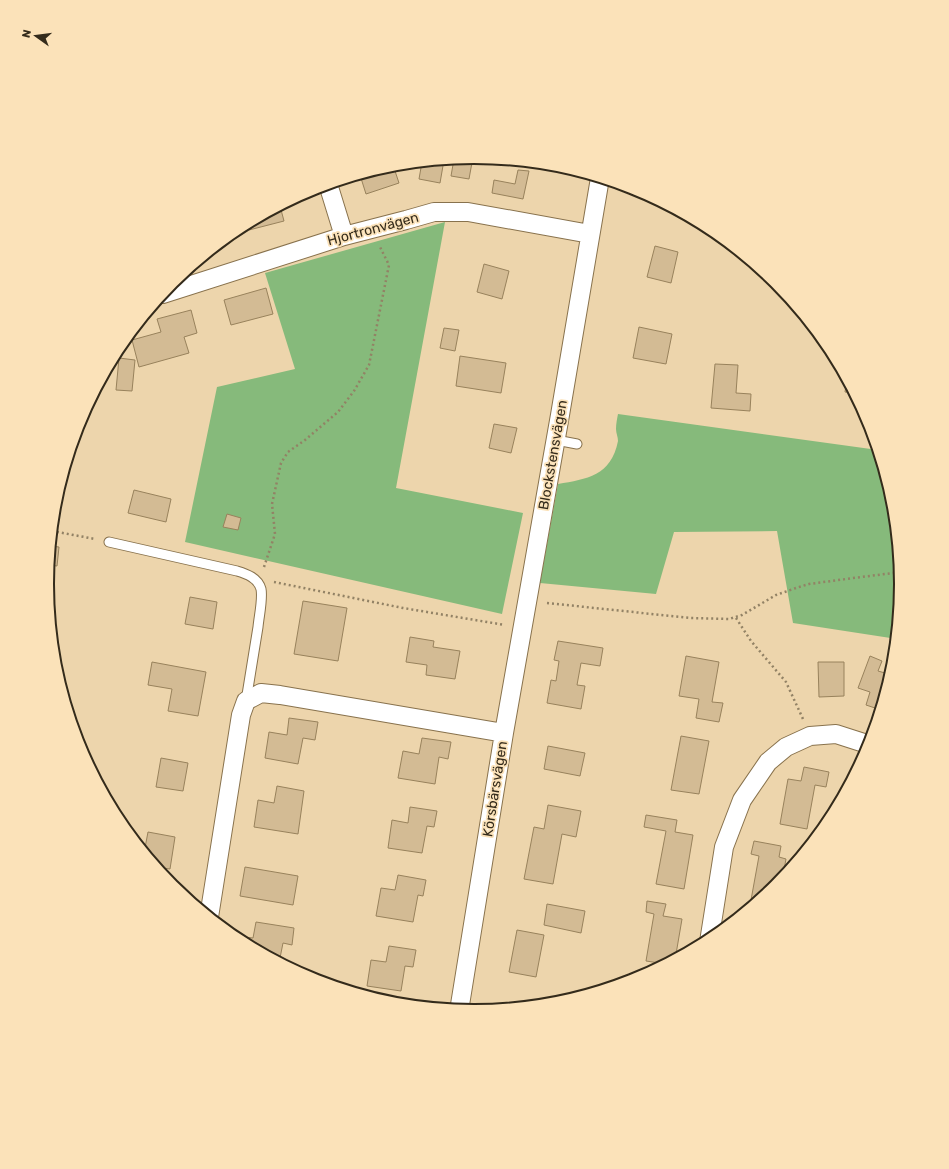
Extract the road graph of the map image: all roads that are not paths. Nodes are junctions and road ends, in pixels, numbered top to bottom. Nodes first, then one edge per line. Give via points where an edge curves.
1 (599, 183) edge
2 (330, 190) edge
3 (590, 234) junction
4 (344, 236) junction
5 (174, 291) edge
6 (556, 440) junction
7 (577, 444) dead end
8 (109, 542) road end
9 (246, 701) junction
10 (504, 733) junction
11 (864, 743) edge
12 (210, 911) edge
13 (711, 932) edge
14 (460, 1004) edge

1 - 3 street, Blockstensvägen
2 - 4 street
3 - 4 street, Hjortronvägen via 468,212 434,212
3 - 6 street, Blockstensvägen
4 - 5 street, Hjortronvägen
6 - 7 lane
6 - 10 street, Blockstensvägen
8 - 9 lane via 237,571 258,583 261,590 260,609
9 - 10 street, Körsbärsvägen via 261,693 280,694
9 - 12 street
10 - 14 street, Körsbärsvägen
11 - 13 street via 836,734 810,736 786,747 768,762 742,800 724,847

